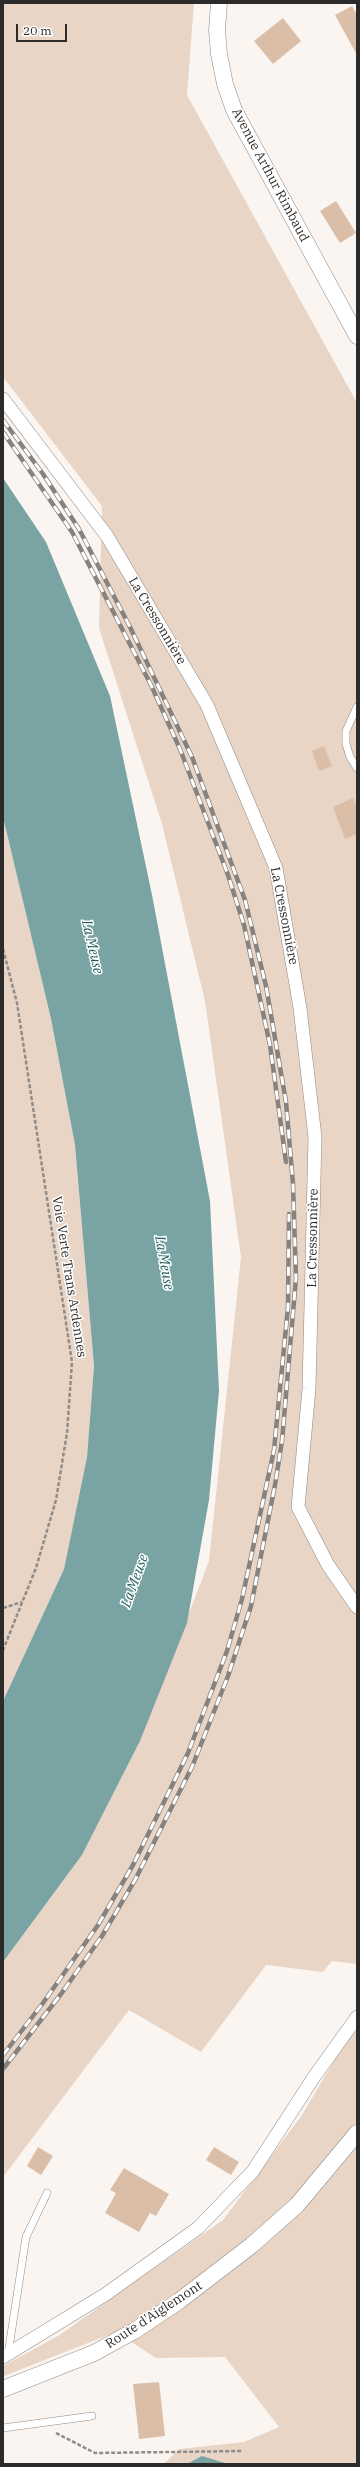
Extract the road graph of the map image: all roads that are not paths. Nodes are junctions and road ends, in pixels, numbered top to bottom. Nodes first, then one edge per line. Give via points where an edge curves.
1 (219, 3) edge
2 (357, 336) edge
3 (3, 399) edge
4 (357, 707) edge
5 (357, 768) edge
6 (357, 1607) edge
7 (357, 2017) edge
8 (357, 2133) edge
9 (47, 2193) dead end
10 (6, 2356) edge
11 (3, 2389) edge
12 (92, 2416) dead end
13 (3, 2428) edge

1 - 2 street, Avenue Arthur Rimbaud via 219,54 234,110
3 - 6 street, La Cressonnière via 107,536 207,705 276,868 300,1008 315,1137 309,1389 298,1507 328,1565
4 - 5 lane via 346,731 346,744
7 - 10 street via 314,2077 253,2171 198,2228 106,2294
8 - 11 street, Route d'Aiglemont via 297,2205 252,2245 179,2301 134,2331 60,2368
9 - 10 lane via 26,2236
12 - 13 lane

